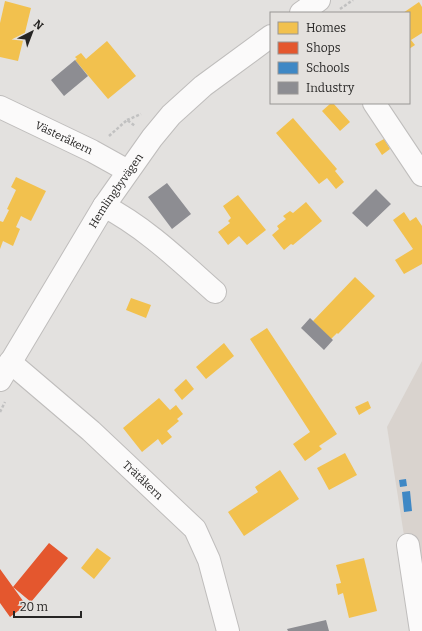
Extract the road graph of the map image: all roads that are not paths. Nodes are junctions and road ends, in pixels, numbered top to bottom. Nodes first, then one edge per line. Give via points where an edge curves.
1 (270, 37) edge
2 (375, 104) edge
3 (0, 106) edge
4 (128, 171) junction
5 (422, 175) edge
6 (104, 206) junction
7 (215, 292) dead end
8 (5, 371) edge
9 (408, 545) dead end
10 (228, 631) edge
11 (420, 631) edge

1 - 4 street, Hemlingbyvägen via 203,86 171,115
2 - 5 street
3 - 4 street, Västeråkern
4 - 6 street, Hemlingbyvägen
6 - 7 street via 140,229
6 - 8 street, Hemlingbyvägen
8 - 10 street, Trätåkern via 91,431 194,529 209,560
9 - 11 street

